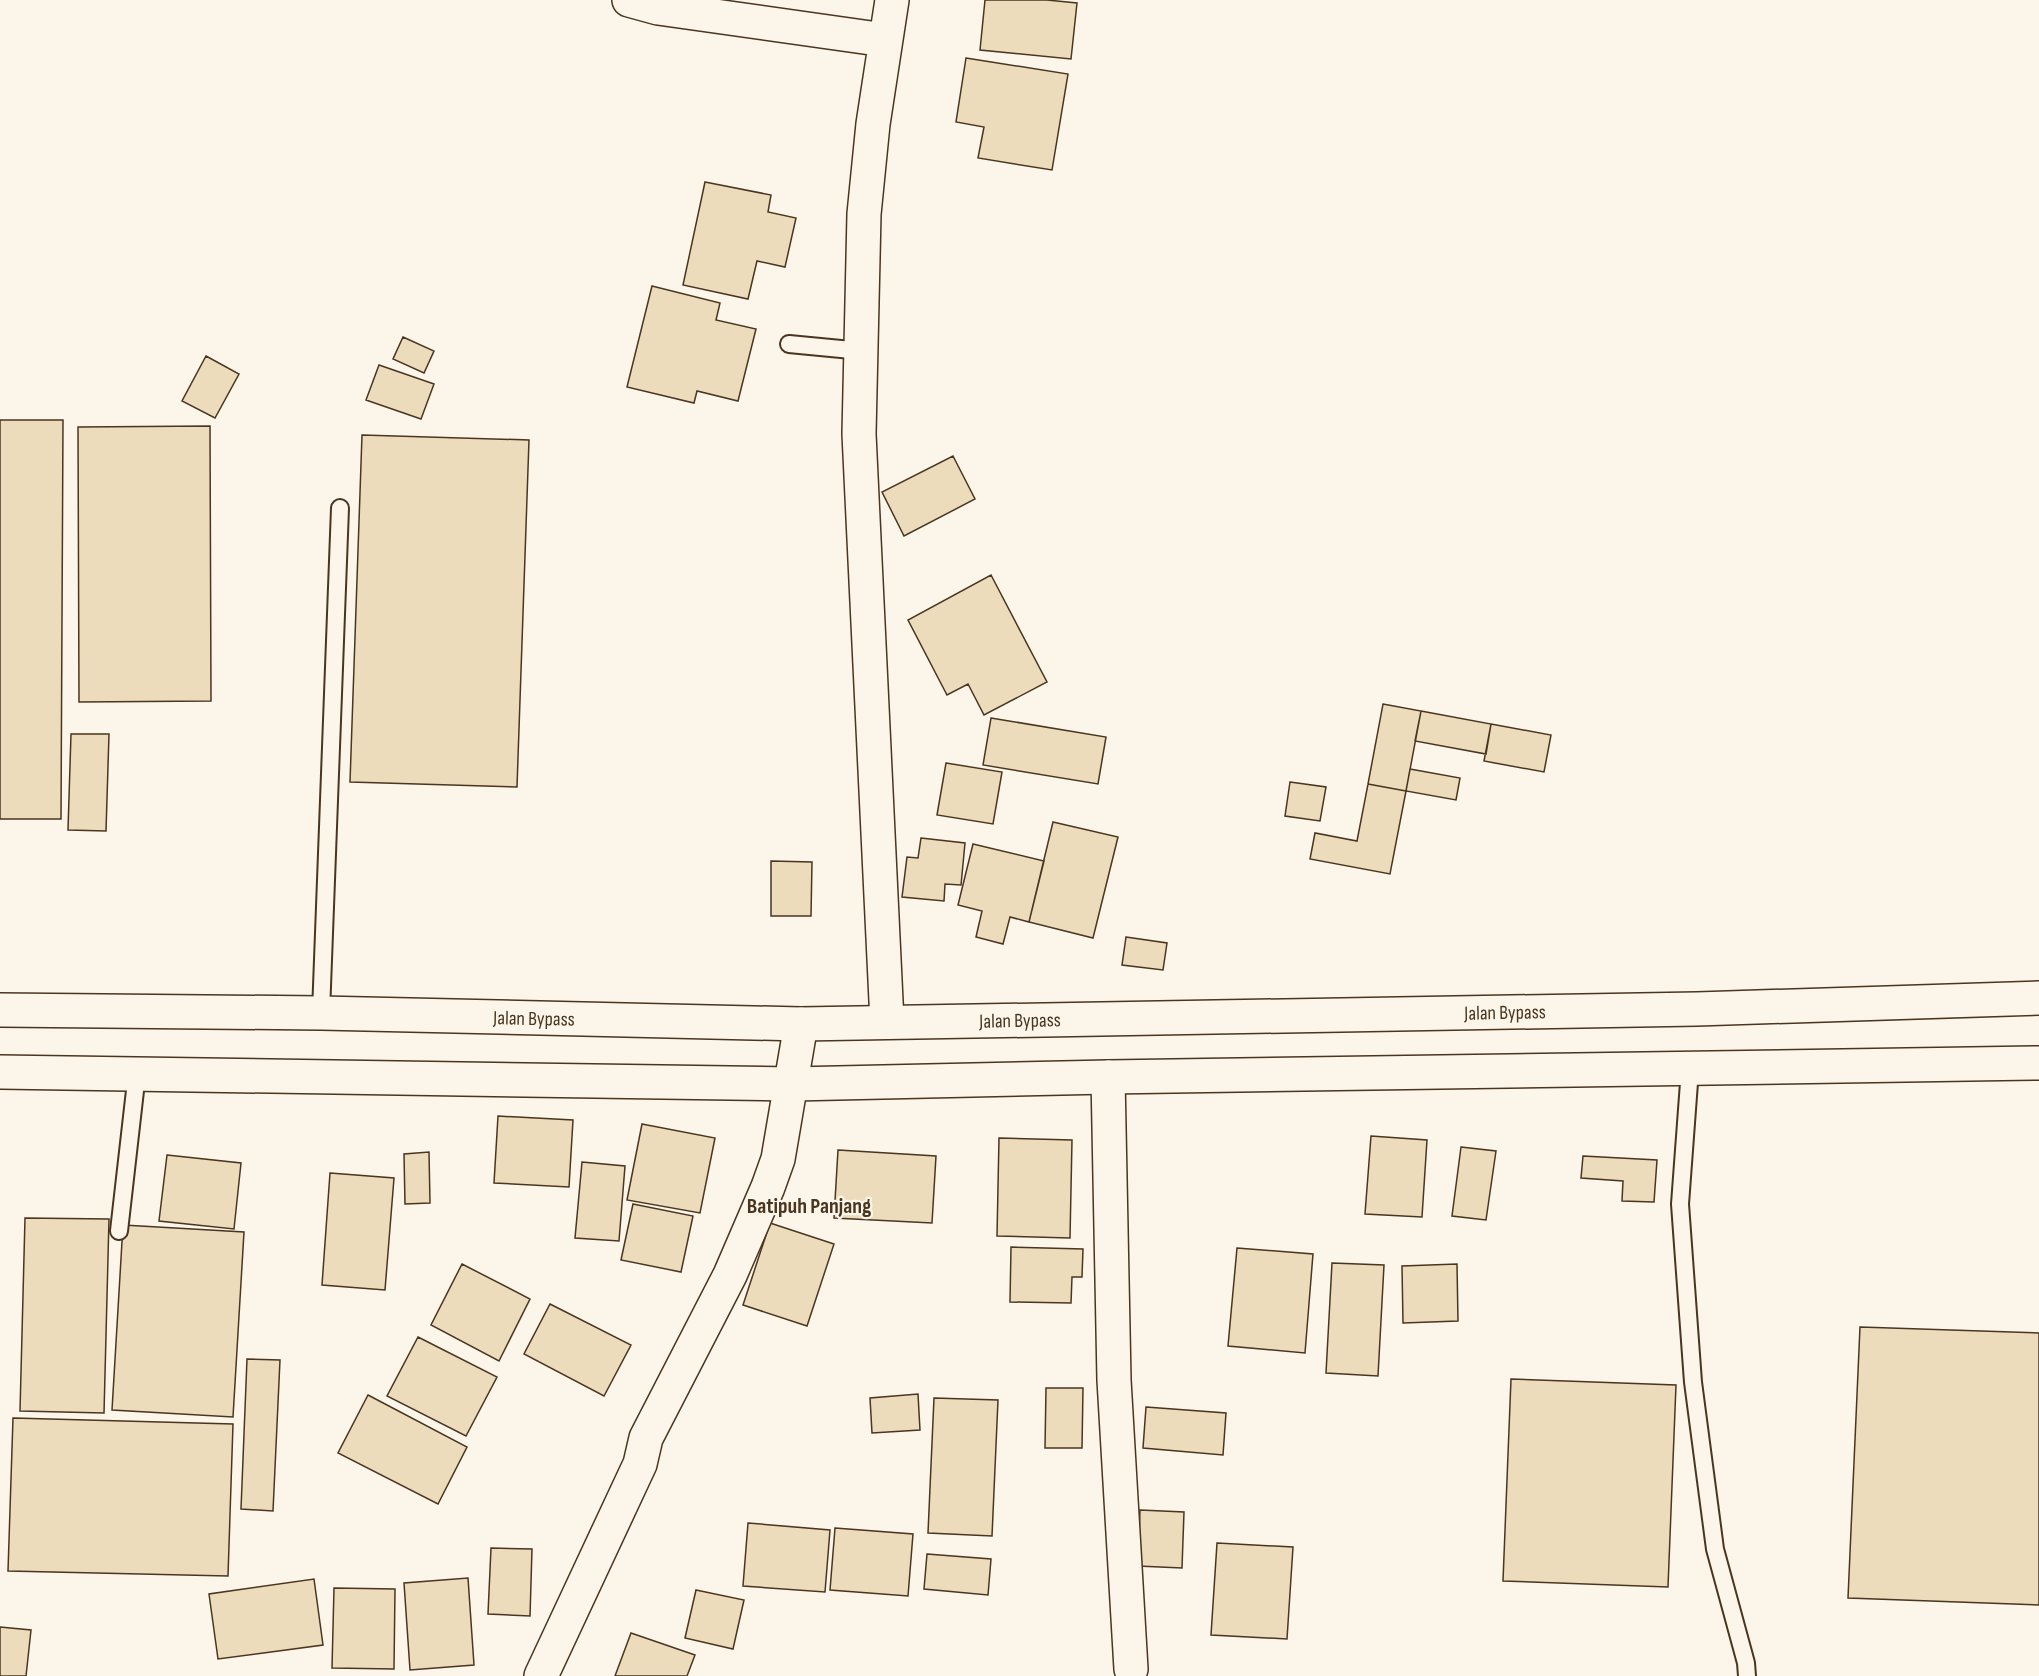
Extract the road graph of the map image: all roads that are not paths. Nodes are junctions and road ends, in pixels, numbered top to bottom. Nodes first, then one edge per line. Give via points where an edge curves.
1 (629, 0) edge
2 (892, 0) edge
3 (885, 40) junction
4 (789, 345) dead end
5 (862, 351) junction
6 (340, 508) dead end
7 (2039, 998) edge
8 (0, 1010) edge
9 (321, 1012) junction
10 (887, 1022) junction
11 (801, 1024) junction
12 (2039, 1063) edge
13 (1690, 1069) junction
14 (0, 1072) edge
15 (137, 1074) junction
16 (1108, 1077) junction
17 (792, 1084) junction
18 (119, 1231) dead end
19 (1131, 1669) dead end
20 (541, 1676) edge
21 (1747, 1676) edge

1 - 3 main road via 658,8
2 - 3 main road
3 - 5 main road via 864,214
4 - 5 lane
5 - 10 main road via 860,510 873,690
6 - 9 lane
7 - 10 main road, Jalan Bypass via 1697,1010
8 - 9 main road, Jalan Bypass
9 - 11 main road, Jalan Bypass
10 - 11 main road, Jalan Bypass
11 - 17 main road
12 - 13 main road
13 - 16 main road
13 - 21 lane via 1680,1204 1693,1382 1715,1549
14 - 15 main road
15 - 17 main road
15 - 18 lane
16 - 17 main road
16 - 19 main road via 1114,1380
17 - 20 main road via 778,1159 768,1187 730,1275 646,1438 640,1464

